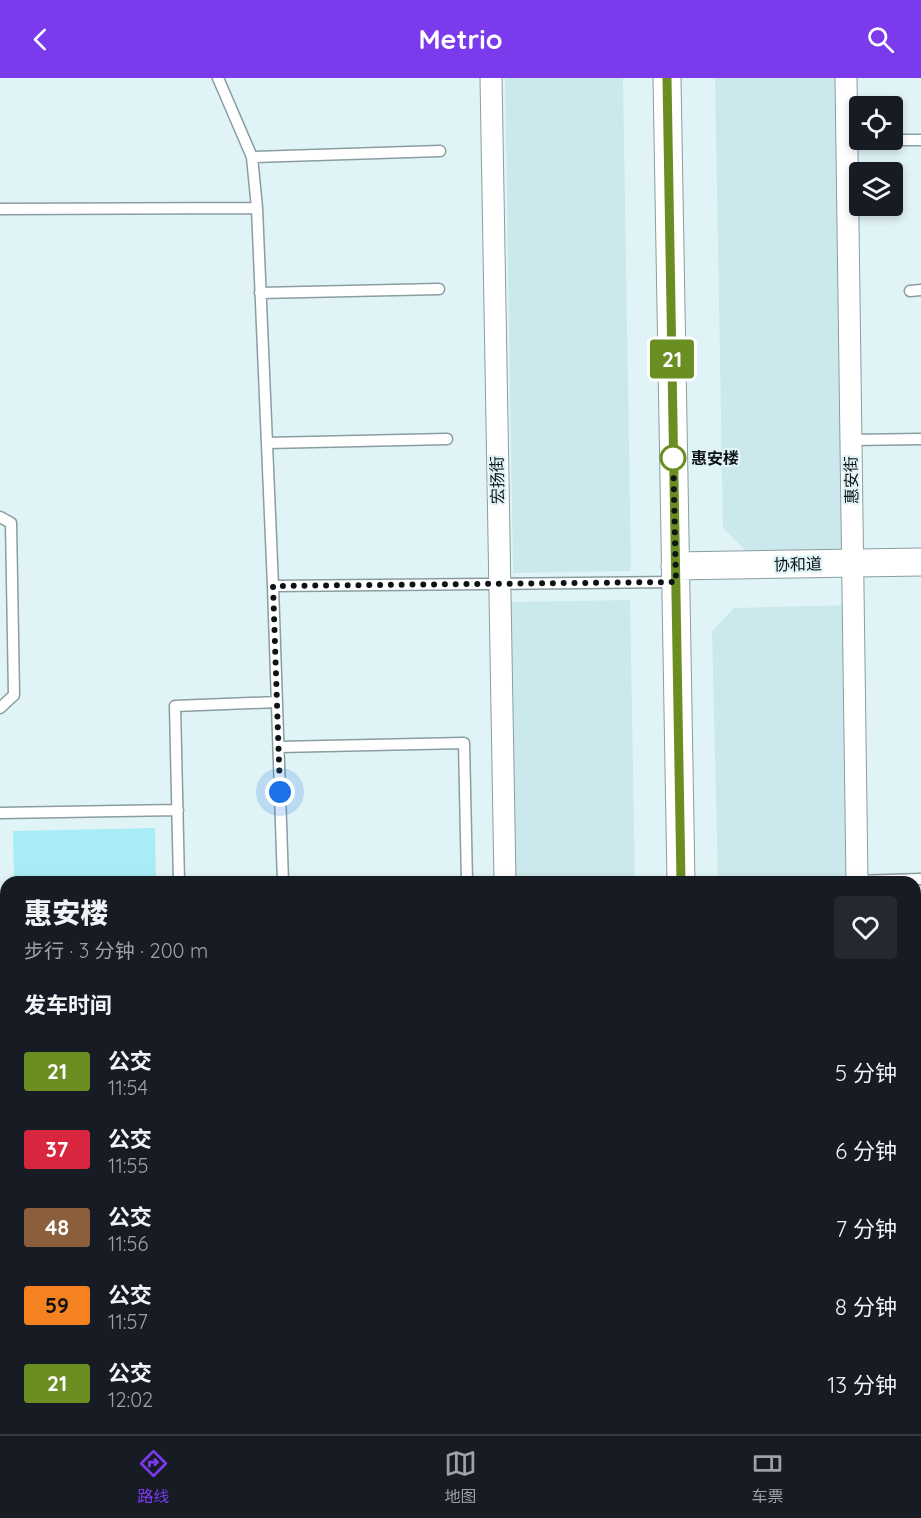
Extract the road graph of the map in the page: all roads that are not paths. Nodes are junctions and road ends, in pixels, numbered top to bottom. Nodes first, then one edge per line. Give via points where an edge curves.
1 (218, 78) edge
2 (491, 78) edge
3 (667, 78) edge
4 (846, 78) edge
5 (847, 140) junction
6 (921, 140) edge
7 (440, 151) dead end
8 (252, 158) junction
9 (257, 208) junction
10 (0, 209) edge
11 (439, 289) dead end
12 (260, 293) junction
13 (447, 439) dead end
14 (921, 439) edge
15 (850, 440) junction
16 (267, 443) junction
17 (0, 517) edge
18 (921, 562) edge
19 (852, 563) junction
20 (675, 574) junction
21 (499, 584) junction
22 (273, 586) junction
23 (277, 702) junction
24 (0, 708) edge
25 (279, 747) junction
26 (178, 810) junction
27 (0, 813) edge
28 (179, 876) edge
29 (283, 876) edge
30 (467, 876) edge
31 (505, 876) edge
32 (681, 876) edge
33 (857, 876) edge

1 - 8 lane
2 - 21 street, 宏扬街
3 - 20 street
4 - 5 street, 惠安街
5 - 6 lane
5 - 15 street, 惠安街
7 - 8 lane
8 - 9 lane
9 - 10 lane
9 - 12 lane
11 - 12 lane
12 - 16 lane
13 - 16 lane
14 - 15 lane
15 - 19 street, 惠安街
16 - 22 lane
17 - 24 lane via 11,523 15,695
18 - 19 street, 协和道
19 - 20 street, 协和道
19 - 33 street, 惠安街
20 - 21 lane
20 - 32 street
21 - 22 lane
21 - 31 street, 宏扬街
22 - 23 lane
23 - 25 lane
23 - 26 lane via 175,706
25 - 29 lane
25 - 30 lane via 464,743
26 - 27 lane
26 - 28 lane

